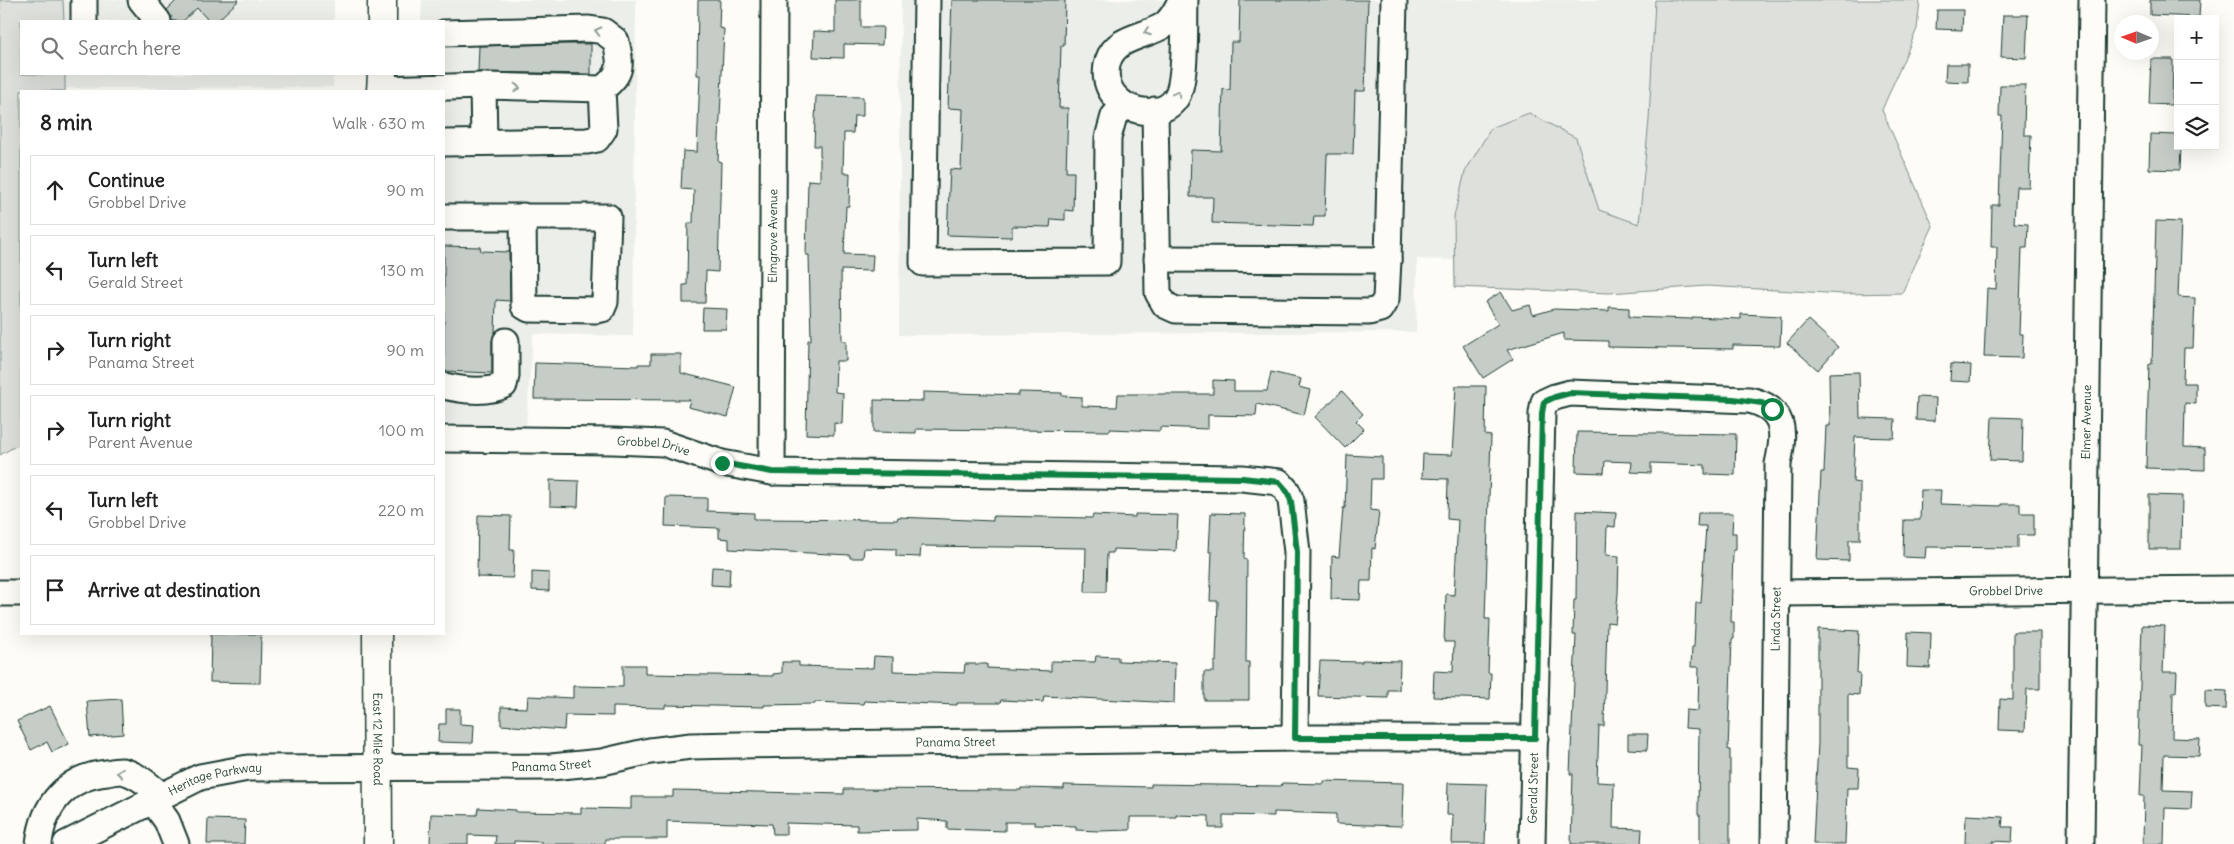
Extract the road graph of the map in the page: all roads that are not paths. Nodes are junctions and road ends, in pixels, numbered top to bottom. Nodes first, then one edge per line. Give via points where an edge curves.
1 (84, 0) edge
2 (141, 0) edge
3 (382, 0) edge
4 (774, 0) edge
5 (927, 0) edge
6 (1181, 0) edge
7 (1185, 0) edge
8 (1394, 0) edge
9 (2092, 0) edge
10 (84, 20) edge
11 (157, 20) edge
12 (382, 20) edge
13 (445, 33) edge
14 (381, 85) edge
15 (484, 86) junction
16 (602, 89) junction
17 (1126, 106) junction
18 (1155, 110) junction
19 (484, 142) junction
20 (445, 143) edge
21 (523, 216) junction
22 (445, 217) edge
23 (1157, 259) junction
24 (1388, 260) junction
25 (506, 341) dead end
26 (445, 386) edge
27 (1544, 402) joint
28 (445, 439) edge
29 (772, 472) junction
30 (2234, 589) edge
31 (2084, 592) junction
32 (0, 593) edge
33 (20, 593) edge
34 (1777, 593) junction
35 (377, 635) edge
36 (1295, 738) junction
37 (1535, 738) junction
38 (378, 768) junction
39 (157, 798) junction
40 (39, 844) edge
41 (66, 844) edge
42 (176, 844) edge
43 (378, 844) edge
44 (1532, 844) edge
45 (1774, 844) edge
46 (2081, 844) edge

1 - 10 street
2 - 11 street
3 - 12 main road
4 - 29 street, Elmgrove Avenue
5 - 17 street via 923,263 1107,262 1108,138 1114,116
6 -> 17 street via 1164,25 1127,40 1108,61 1108,85 1116,100
18 -> 7 street via 1170,104 1180,90
8 - 24 street
9 - 31 street, Elmer Avenue
16 -> 13 street via 614,81 621,63 616,41 602,31
14 - 15 street
15 -> 16 street
15 - 19 street
16 - 19 street via 604,128 597,139
17 - 18 street
18 - 23 street
19 - 20 street
21 - 21 street via 608,217 605,302 602,309 529,309 524,306
21 - 22 street
23 - 24 street
23 - 24 street via 1158,292 1165,305 1176,310 1369,312 1380,309 1386,299
25 - 26 street via 504,385 496,389 474,390
27 - 34 street, Linda Street via 1570,393 1733,399 1762,403 1772,409 1781,423 1783,443 1778,464
27 - 37 street, Gerald Street
28 - 29 street, Grobbel Drive via 663,444 722,463
29 - 36 street, Grobbel Drive via 1242,478 1279,482 1291,501 1296,544
30 - 31 street, Grobbel Drive
31 - 34 street, Grobbel Drive
31 - 46 street, Elmer Avenue
32 - 33 street
34 - 45 street, Linda Street
35 - 38 main road, East 12 Mile Road
36 - 37 street, Panama Street
36 - 38 street, Panama Street via 692,746 602,762 551,767
37 - 44 street, Gerald Street
38 - 39 street, Heritage Parkway via 248,768 200,777
38 - 43 main road, East 12 Mile Road
39 -> 40 street via 143,780 122,771 94,774 64,789 49,808 40,826
39 - 41 street, Heritage Parkway
39 - 42 street

